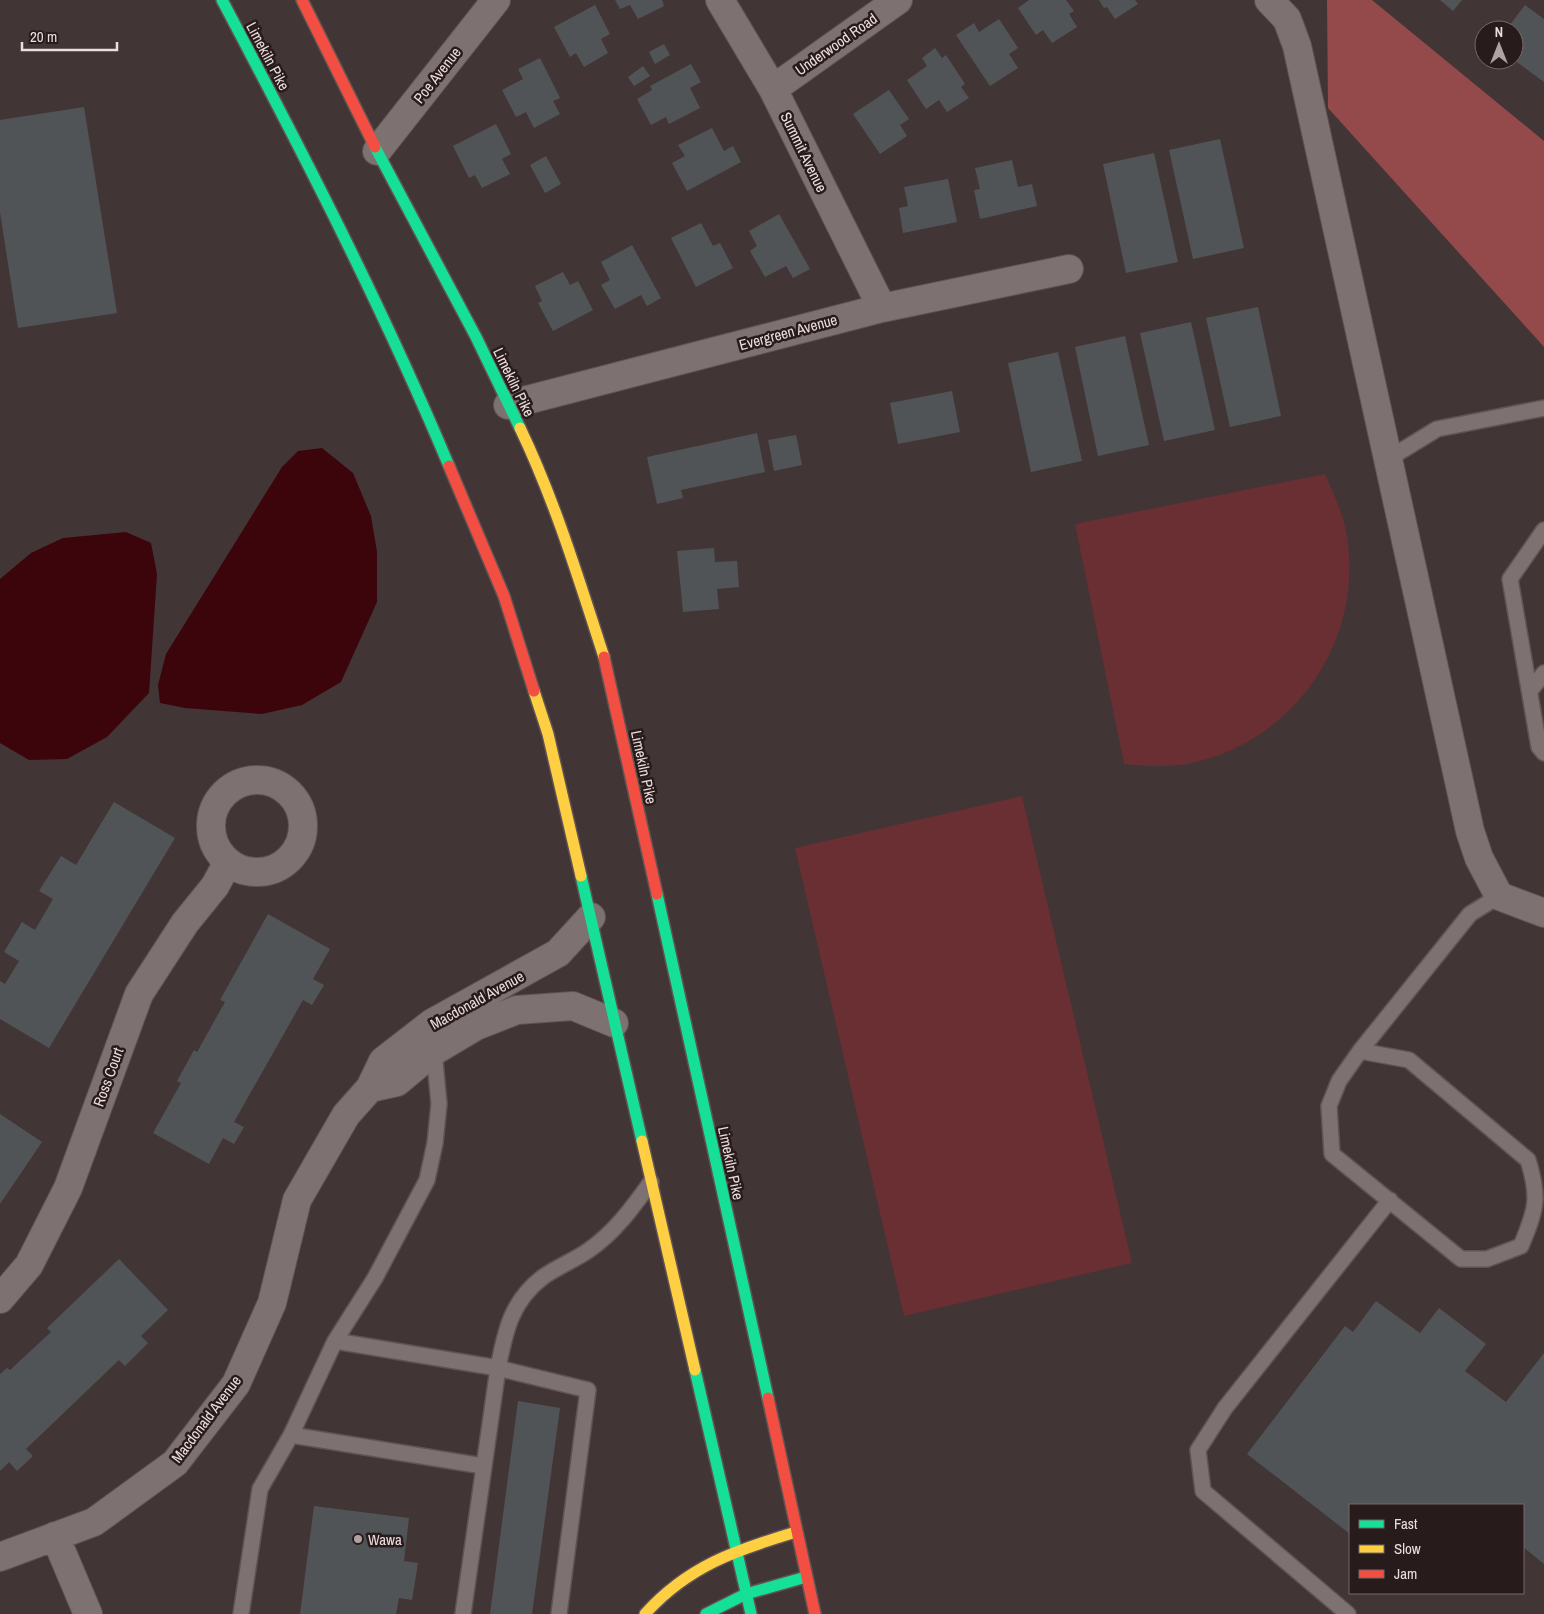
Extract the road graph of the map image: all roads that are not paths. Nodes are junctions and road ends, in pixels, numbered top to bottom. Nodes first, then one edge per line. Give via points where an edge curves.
1 (222, 0) edge
2 (302, 0) edge
3 (496, 0) edge
4 (720, 0) edge
5 (898, 0) edge
6 (1269, 0) edge
7 (773, 89) junction
8 (377, 151) junction
9 (1069, 270) dead end
10 (882, 308) junction
11 (508, 405) junction
12 (1544, 408) edge
13 (1388, 459) junction
14 (1544, 530) edge
15 (1544, 673) edge
16 (1530, 691) junction
17 (1544, 752) edge
18 (228, 862) dead end
19 (1499, 896) junction
20 (1544, 913) edge
21 (591, 917) junction
22 (614, 1023) junction
23 (434, 1051) junction
24 (1360, 1051) junction
25 (370, 1088) junction
26 (651, 1182) junction
27 (1390, 1200) junction
28 (0, 1298) edge
29 (335, 1341) junction
30 (498, 1368) junction
31 (291, 1435) junction
32 (484, 1466) junction
33 (796, 1532) junction
34 (55, 1536) junction
35 (737, 1550) junction
36 (0, 1557) edge
37 (806, 1577) junction
38 (746, 1594) junction
39 (88, 1614) edge
40 (241, 1614) edge
41 (463, 1614) edge
42 (559, 1614) edge
43 (646, 1614) edge
44 (706, 1614) edge
45 (751, 1614) edge
46 (815, 1614) edge
47 (1348, 1614) edge

1 - 21 main road, Limekiln Pike via 315,175 388,327 504,596 548,734
2 - 8 main road, Limekiln Pike
3 - 8 street, Poe Avenue
4 - 7 street, Summit Avenue
5 - 7 street, Underwood Road
6 - 13 street via 1287,19 1297,46
7 - 10 street, Summit Avenue
8 - 11 main road, Limekiln Pike via 476,337
9 - 10 street, Evergreen Avenue
10 - 11 street, Evergreen Avenue
11 - 33 main road, Limekiln Pike via 535,459 572,557 606,662
12 - 13 lane via 1437,429
13 - 19 street via 1470,831 1479,858
14 - 16 lane via 1510,579
15 - 16 lane
16 - 17 lane via 1539,747
18 - 28 street, Ross Court via 215,886 185,923 139,994 68,1188 29,1265
19 - 20 street
19 - 24 lane via 1470,914
21 - 22 main road, Limekiln Pike
21 - 25 street, Macdonald Avenue via 558,953 432,1023 383,1061
22 - 23 street, Macdonald Avenue via 573,1006 516,1010 476,1026
22 - 26 main road, Limekiln Pike
23 - 25 street, Macdonald Avenue via 397,1082
23 - 29 lane via 439,1104 427,1180 375,1278
24 - 27 lane via 1339,1081 1329,1106 1332,1154
24 - 27 lane via 1409,1060 1528,1160 1536,1185 1535,1214 1521,1246 1487,1259 1461,1259
25 - 34 street, Macdonald Avenue via 346,1115 297,1200 272,1303 236,1384 174,1463 94,1522
26 - 30 lane via 613,1232 590,1250 543,1277 526,1292 506,1328
26 - 35 main road, Limekiln Pike
27 - 47 lane via 1225,1408 1198,1450 1203,1491
29 - 30 lane
29 - 31 lane
30 - 32 lane
30 - 42 lane via 588,1390
31 - 32 lane
31 - 40 lane via 260,1488
32 - 41 lane
33 - 35 main road
33 - 37 main road, Limekiln Pike
34 - 36 street, Macdonald Avenue
34 - 39 street
35 - 38 main road, Limekiln Pike
35 - 43 main road via 682,1577
37 - 38 main road
37 - 46 main road, Limekiln Pike
38 - 44 main road
38 - 45 main road, Limekiln Pike

